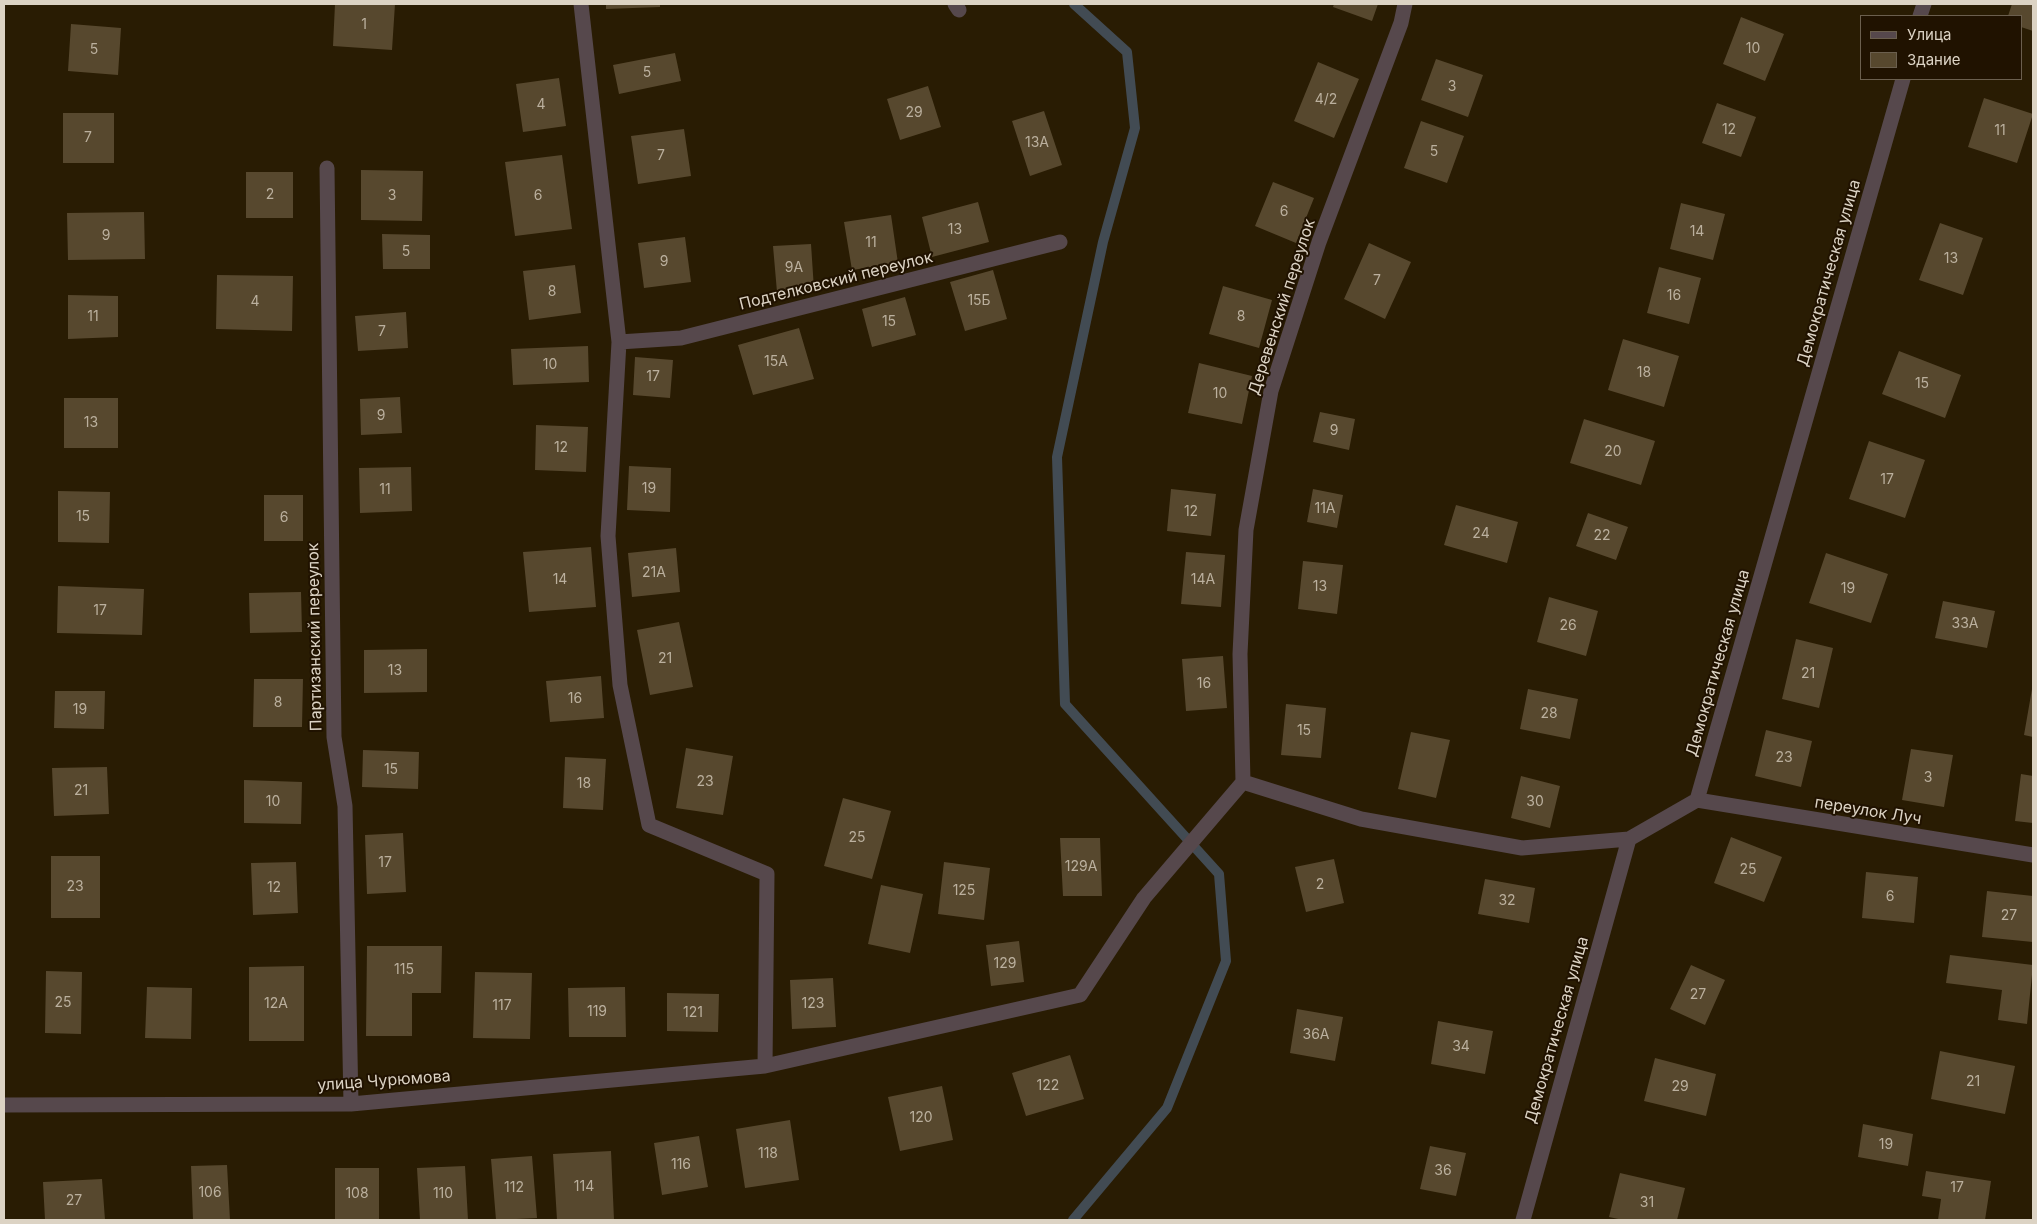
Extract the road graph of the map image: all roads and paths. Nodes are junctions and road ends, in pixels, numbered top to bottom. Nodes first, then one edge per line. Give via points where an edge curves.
1 (581, 4) edge
2 (1405, 4) edge
3 (1902, 80) edge
4 (327, 168) dead end
5 (1060, 242) dead end
6 (620, 342) junction
7 (1243, 782) junction
8 (1698, 800) junction
9 (1629, 839) junction
10 (2033, 855) edge
11 (765, 1066) junction
12 (350, 1104) junction
13 (4, 1105) edge
14 (1523, 1220) edge

1 - 6 street
2 - 7 street, Деревенский переулок via 1401,23 1319,242 1271,391 1246,530 1240,654
3 - 8 street, Демократическая улица
4 - 12 street, Партизанский переулок via 334,737 345,806
5 - 6 street, Подтелковский переулок via 681,338
6 - 11 street via 608,536 620,685 649,826 767,874
7 - 9 street via 1361,820 1522,848
7 - 11 street, улица Чурюмова via 1144,898 1080,995
8 - 9 street
8 - 10 street, переулок Луч
9 - 14 street, Демократическая улица
11 - 12 street, улица Чурюмова
12 - 13 street, улица Чурюмова

